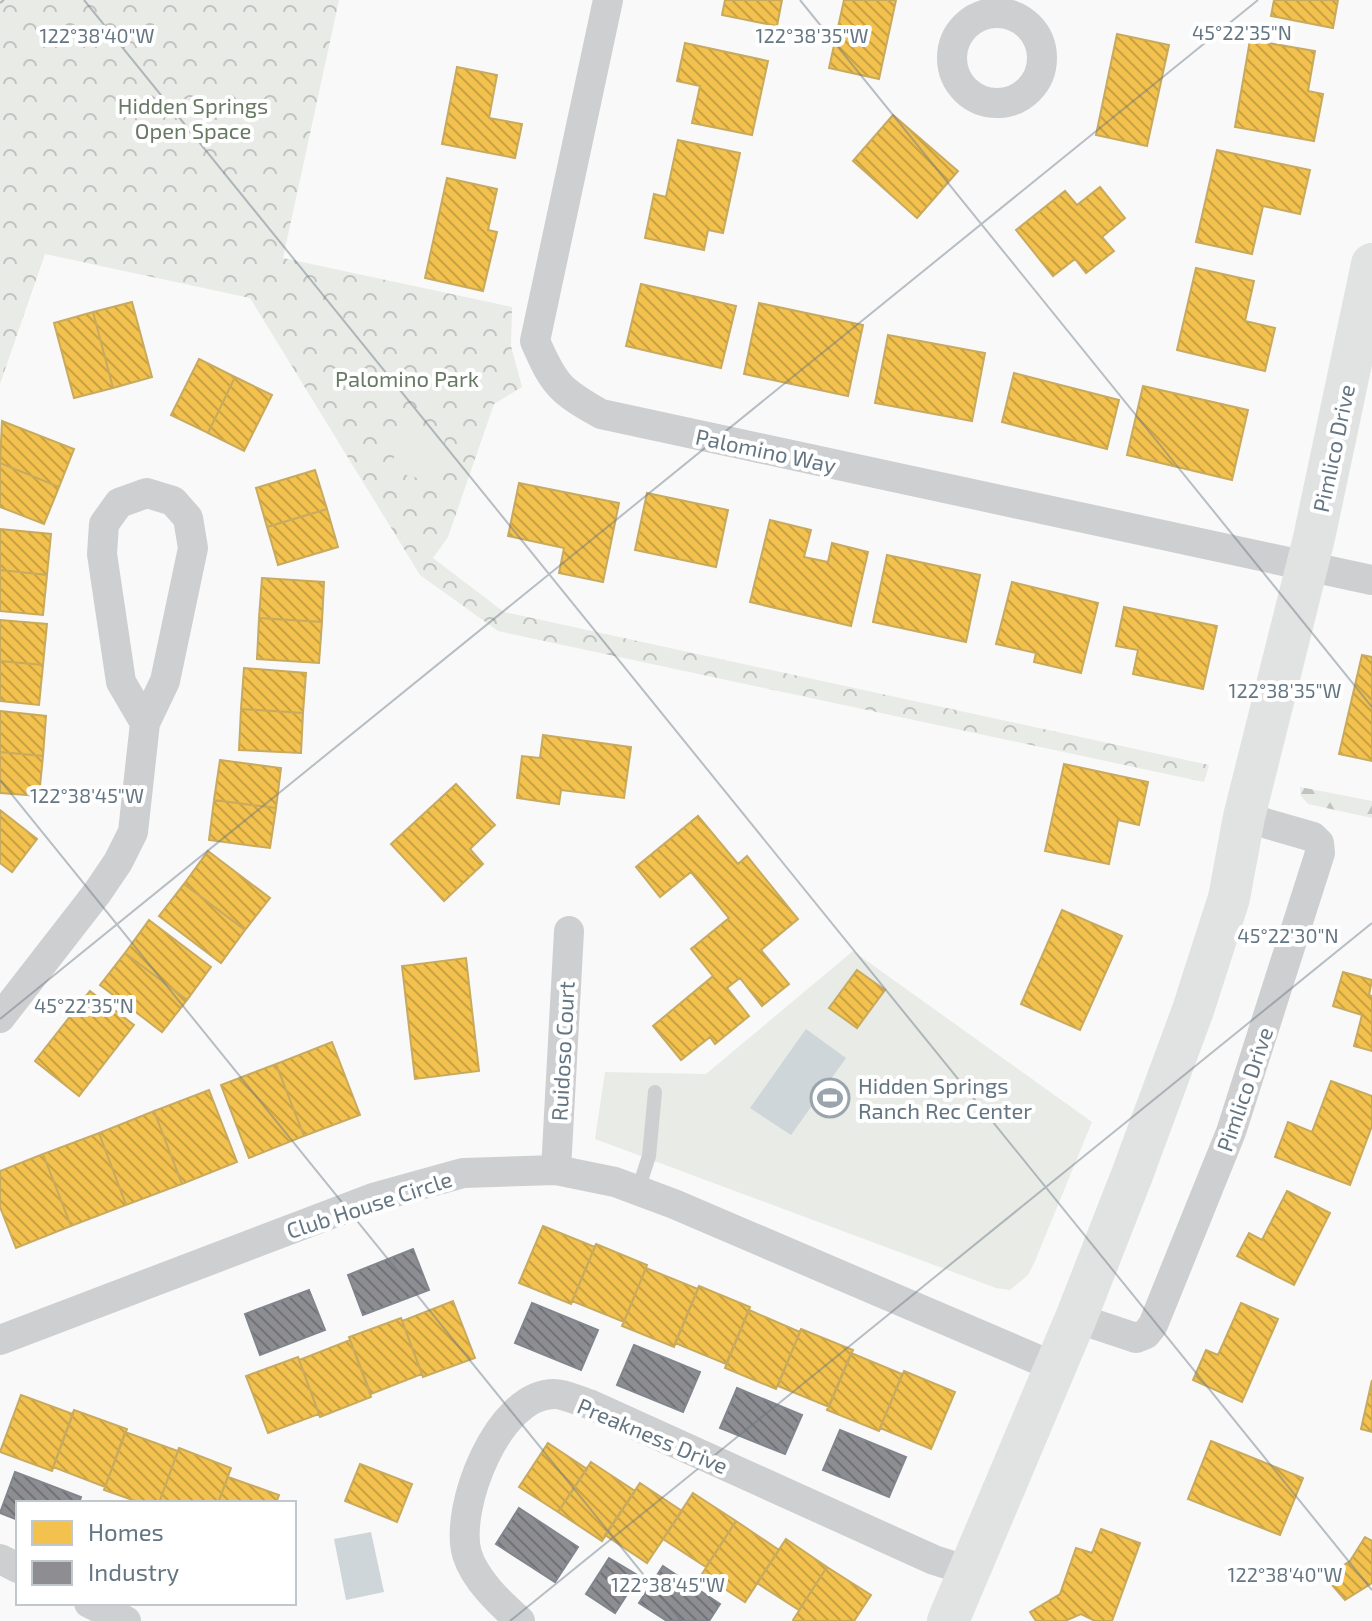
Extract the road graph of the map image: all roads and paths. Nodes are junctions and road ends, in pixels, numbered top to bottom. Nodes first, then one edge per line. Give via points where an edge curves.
1 (608, 0) edge
2 (1372, 264) edge
3 (1307, 568) junction
4 (1372, 580) edge
5 (145, 723) junction
6 (1244, 817) junction
7 (569, 931) dead end
8 (0, 1018) edge
9 (655, 1092) dead end
10 (556, 1170) junction
11 (638, 1190) junction
12 (1076, 1318) junction
13 (1, 1337) edge
14 (1055, 1367) junction
15 (969, 1571) junction
16 (93, 1605) edge
17 (126, 1621) edge
18 (520, 1621) edge
19 (948, 1621) edge

1 - 3 street, Palomino Way via 535,341 550,376 567,395 606,415
2 - 3 street, Pimlico Drive
3 - 4 street, Palomino Way
3 - 6 street, Pimlico Drive
5 - 5 street via 165,681 193,548 188,518 173,501 147,493 119,503 104,524 102,554 121,682
5 - 8 street via 133,832 106,880
6 - 12 street, Pimlico Drive via 1229,898 1193,1010
6 - 12 street, Pimlico Drive via 1313,837 1320,853 1231,1132 1146,1334 1136,1338
7 - 10 street, Ruidoso Court
9 - 11 lane via 649,1156
10 - 11 street, Club House Circle
10 - 13 street, Club House Circle via 463,1173 373,1198
11 - 14 street, Club House Circle
12 - 14 street, Pimlico Drive
14 - 15 street, Pimlico Drive
15 - 18 street, Preakness Drive via 934,1560 589,1404 553,1394 515,1413 497,1435 474,1480 464,1515 467,1556 484,1584
15 - 19 street, Pimlico Drive
16 - 17 street

